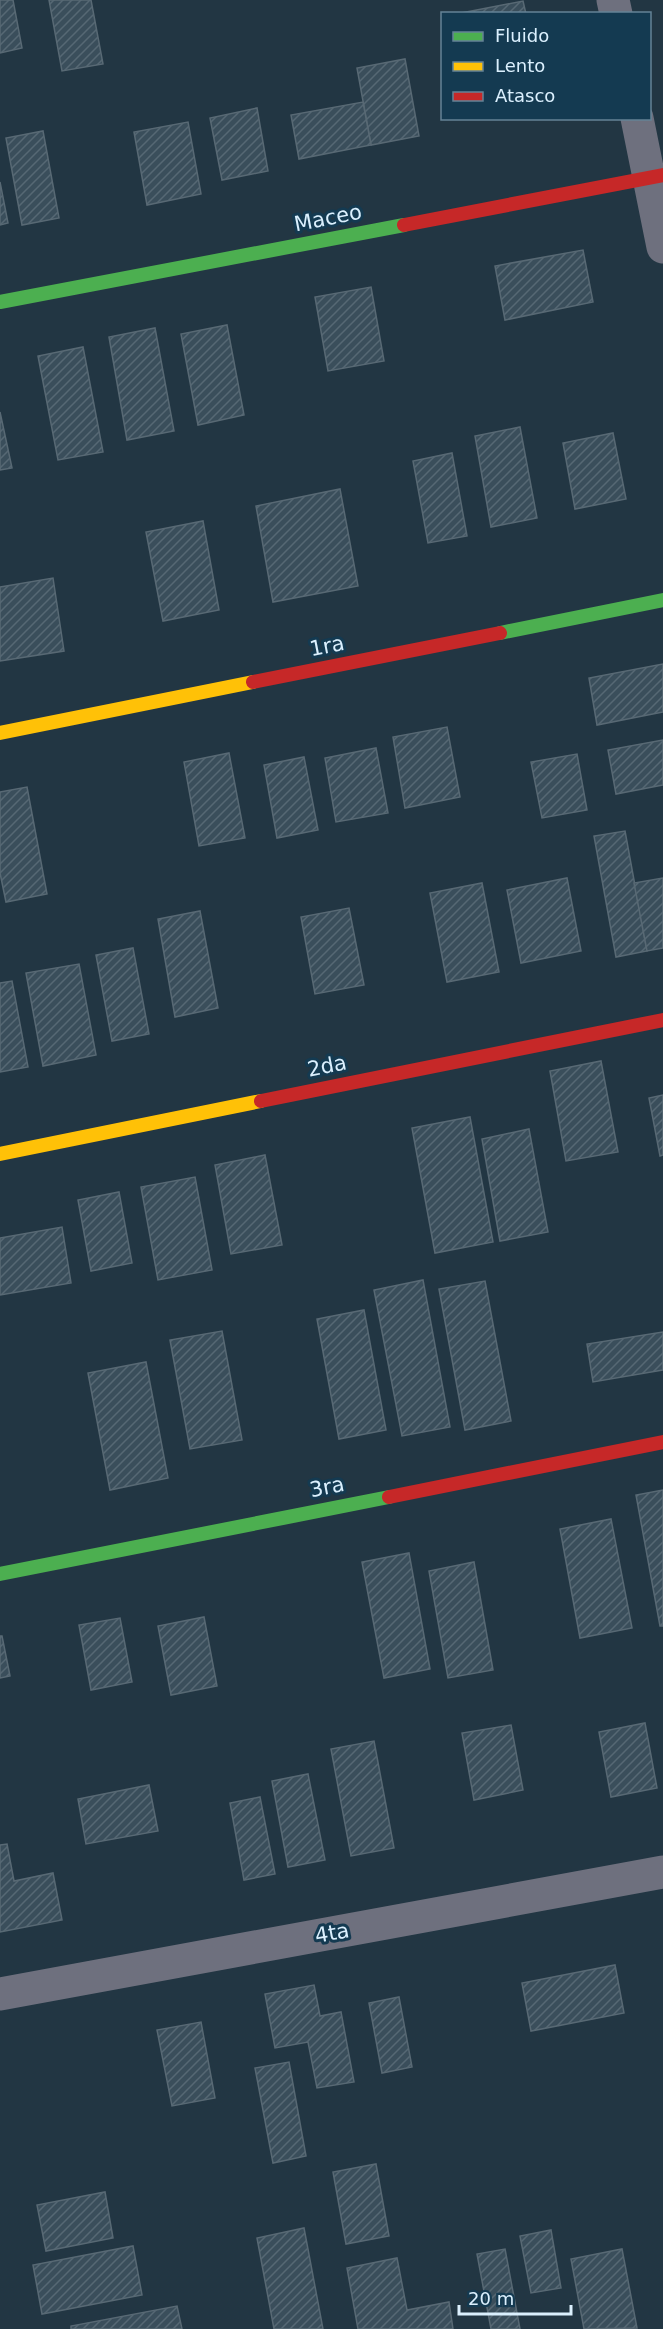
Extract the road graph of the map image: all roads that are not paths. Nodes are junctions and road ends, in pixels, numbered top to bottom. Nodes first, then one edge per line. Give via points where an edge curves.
1 (638, 120) edge
2 (656, 176) edge
3 (663, 247) edge
4 (0, 302) edge
5 (663, 600) edge
6 (0, 733) edge
7 (663, 1020) edge
8 (0, 1154) edge
9 (663, 1442) edge
10 (0, 1574) edge
11 (663, 1872) edge
12 (0, 1994) edge

1 - 2 street
2 - 3 street
2 - 4 street, Maceo
5 - 6 street, 1ra
7 - 8 street, 2da
9 - 10 street, 3ra
11 - 12 street, 4ta

